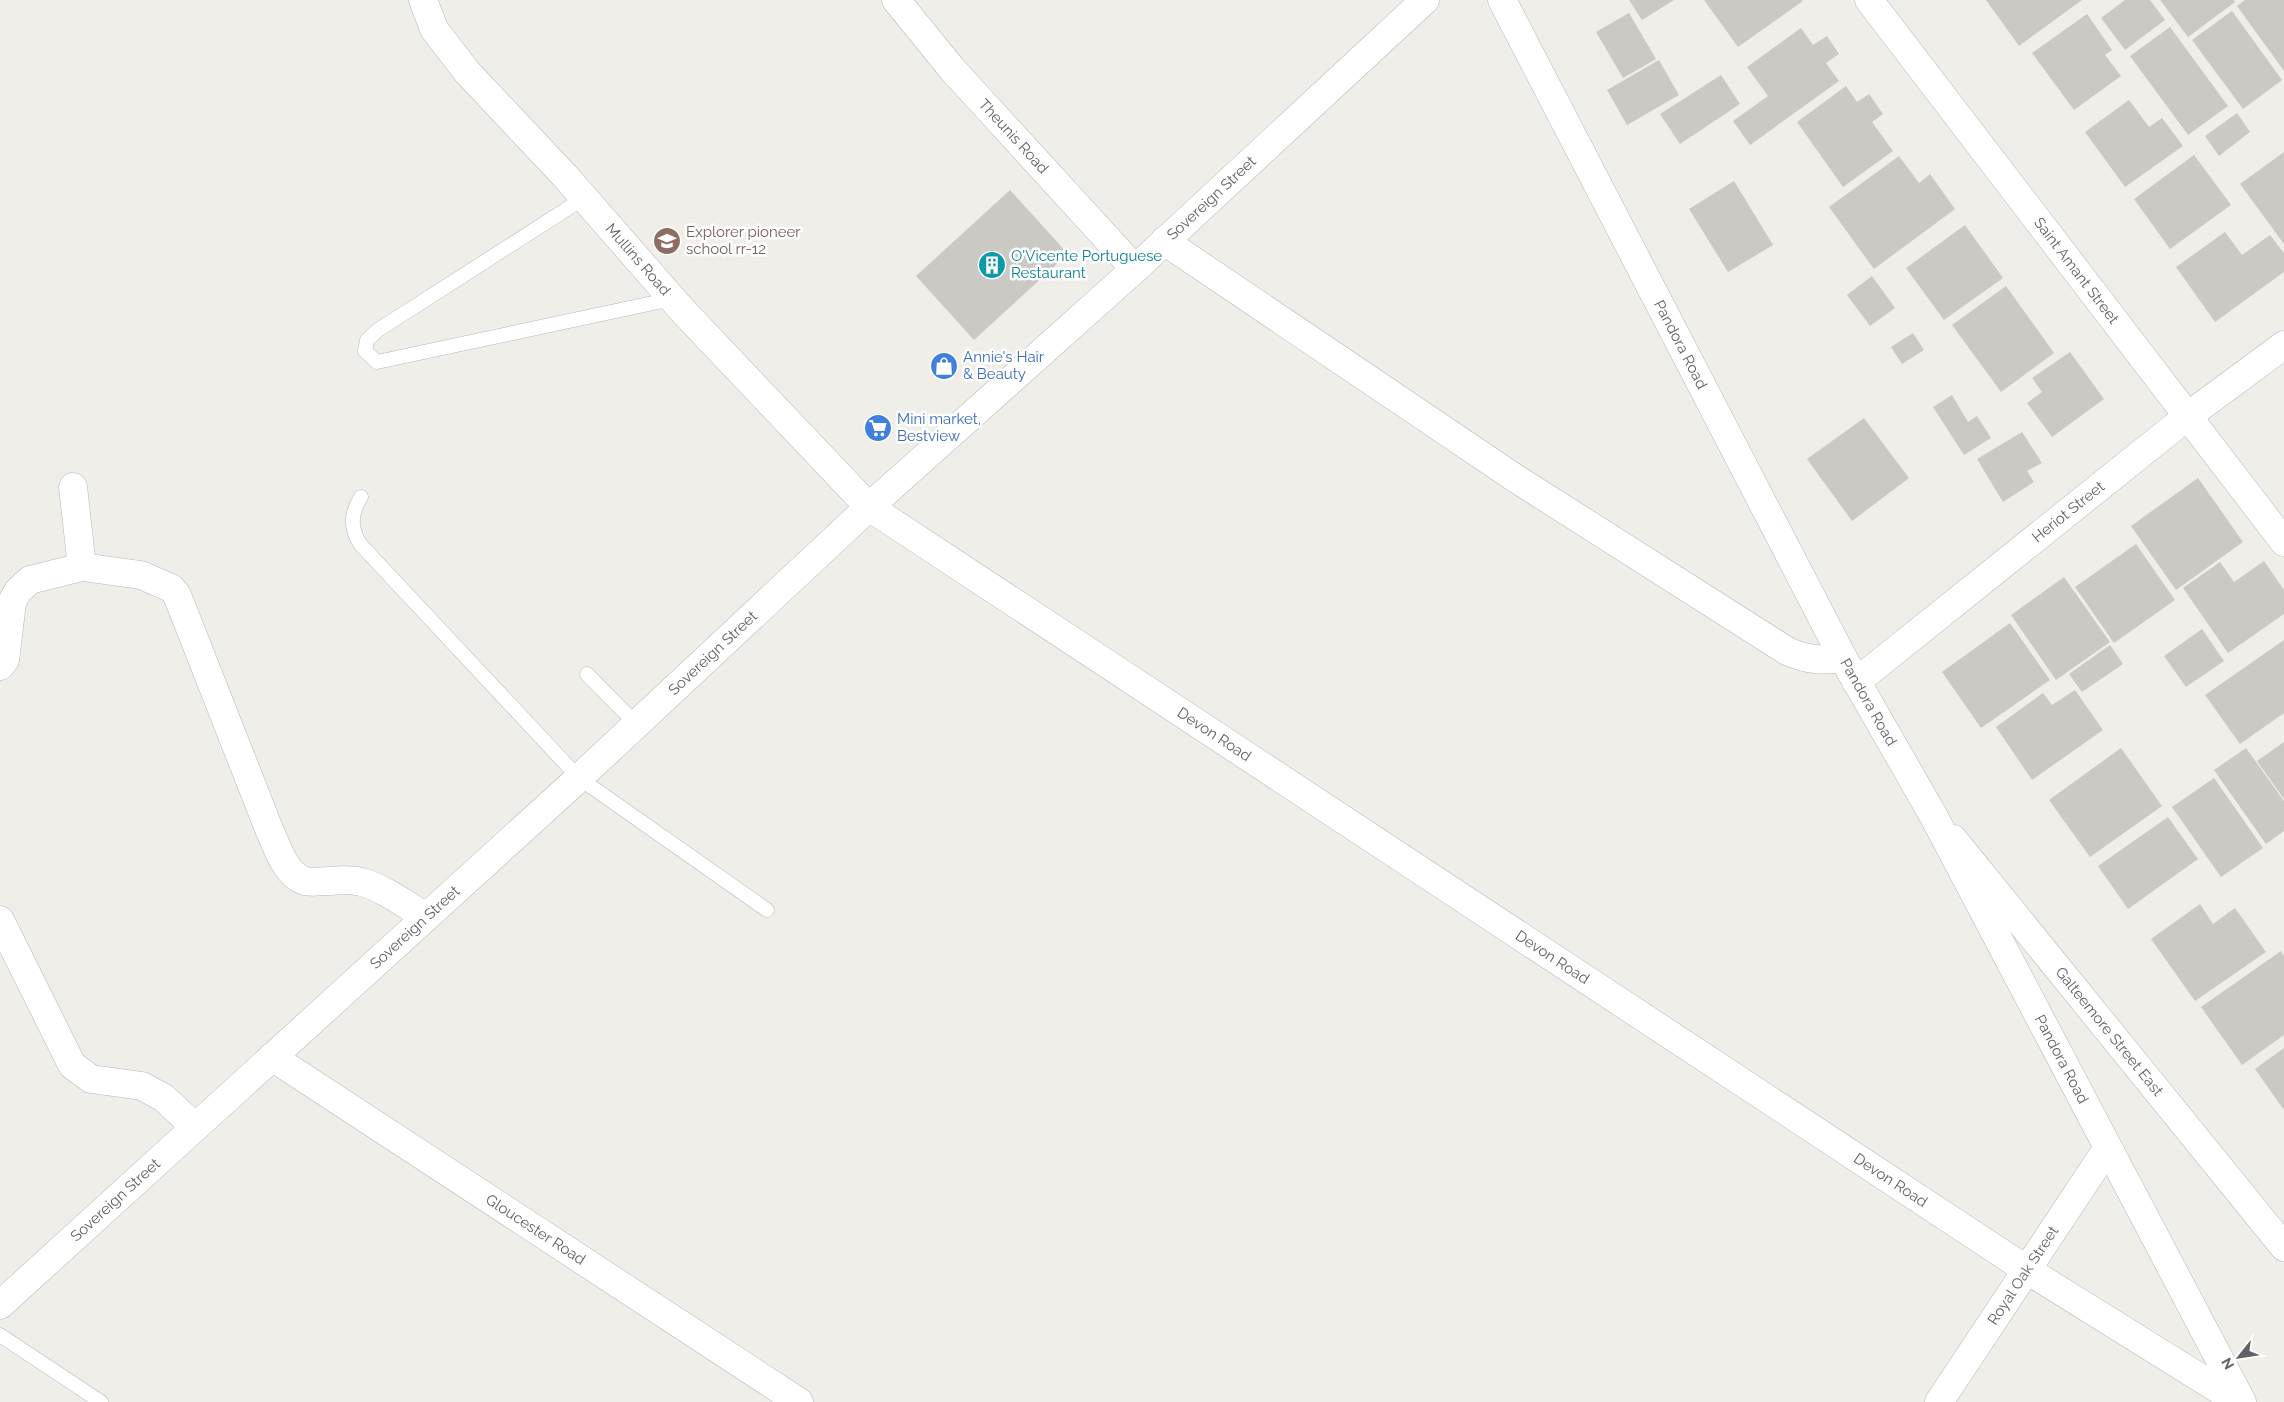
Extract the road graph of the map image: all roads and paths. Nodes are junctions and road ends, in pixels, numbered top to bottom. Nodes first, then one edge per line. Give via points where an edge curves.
1 (423, 0) edge
2 (896, 0) edge
3 (1425, 0) edge
4 (1502, 0) edge
5 (1869, 0) edge
6 (584, 198) junction
7 (1164, 241) junction
8 (1135, 269) junction
9 (672, 299) junction
10 (2284, 345) edge
11 (2188, 416) junction
12 (73, 487) dead end
13 (361, 498) dead end
14 (869, 507) junction
15 (2284, 542) edge
16 (82, 567) junction
17 (1843, 658) junction
18 (0, 666) edge
19 (587, 674) dead end
20 (1856, 682) junction
21 (637, 725) junction
22 (579, 778) junction
23 (1934, 815) junction
24 (767, 910) dead end
25 (426, 917) junction
26 (0, 920) edge
27 (272, 1057) junction
28 (195, 1126) junction
29 (2107, 1148) junction
30 (2284, 1247) edge
31 (2026, 1270) junction
32 (0, 1305) edge
33 (0, 1335) edge
34 (101, 1402) edge
35 (799, 1402) edge
36 (1939, 1402) edge
37 (2240, 1402) edge

1 - 6 street, Mullins Road via 434,29 450,52
2 - 8 street, Theunis Road via 952,69
3 - 7 street, Sovereign Street
4 - 17 street, Pandora Road
5 - 11 street, Saint Amant Street
6 - 9 street, Mullins Road
6 - 9 lane via 378,330 368,340 365,350 377,362
7 - 8 street, Sovereign Street
7 - 17 street via 1515,478 1788,652 1819,661
8 - 14 street, Sovereign Street
9 - 14 street, Mullins Road
10 - 11 street, Heriot Street
11 - 15 street, Saint Amant Street
11 - 20 street, Heriot Street
12 - 16 street
13 - 22 lane via 352,521 361,545
14 - 21 street, Sovereign Street
14 - 31 street, Devon Road
16 - 18 street via 30,580 18,591 12,602 5,660
16 - 25 street via 141,575 164,584 177,595 269,829 291,872 311,882 363,882
17 - 20 street, Pandora Road
19 - 21 lane
20 - 23 street, Pandora Road
21 - 22 street, Sovereign Street
22 - 24 lane
22 - 25 street, Sovereign Street
23 - 29 street, Pandora Road
23 - 30 street, Galteemore Street East
25 - 27 street, Sovereign Street
26 - 28 street via 72,1066 91,1079 142,1086 164,1098
27 - 28 street, Sovereign Street
27 - 35 street, Gloucester Road
28 - 32 street, Sovereign Street
29 - 31 street, Royal Oak Street
29 - 37 street, Pandora Road
31 - 36 street, Royal Oak Street
31 - 37 street, Devon Road
33 - 34 lane

